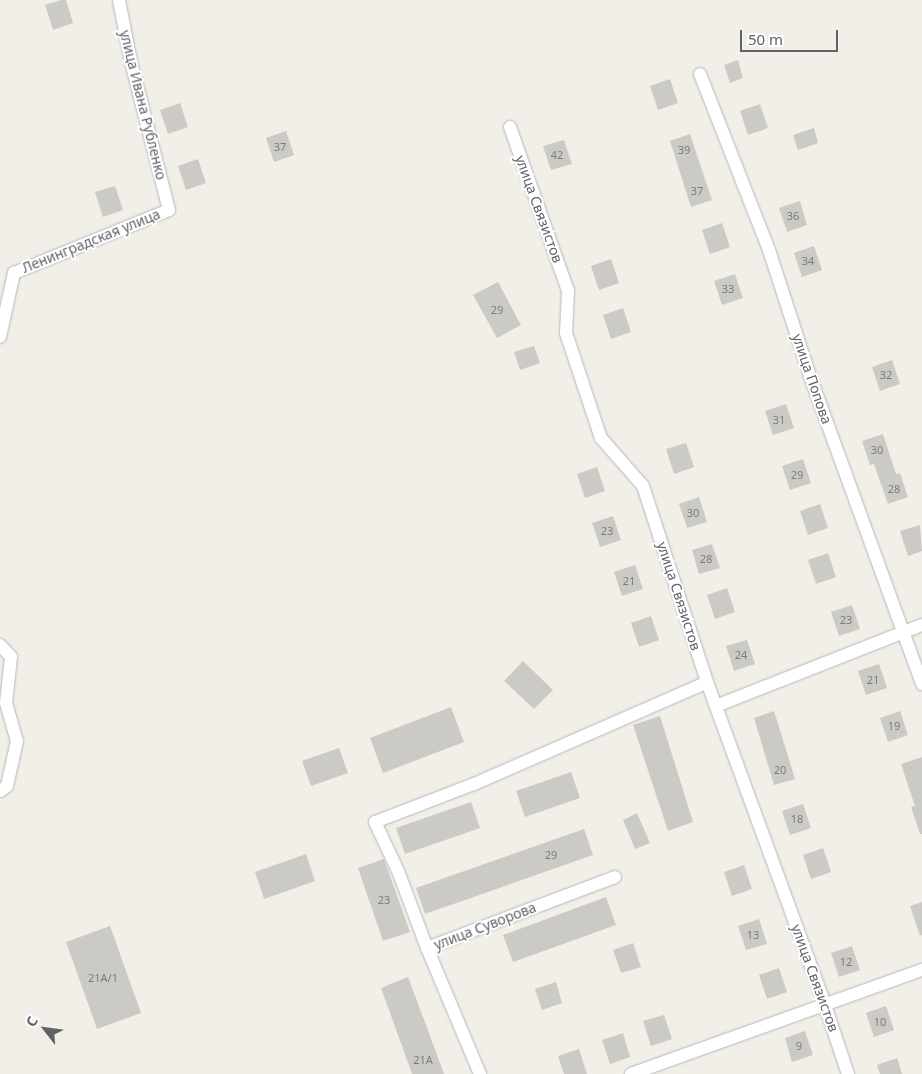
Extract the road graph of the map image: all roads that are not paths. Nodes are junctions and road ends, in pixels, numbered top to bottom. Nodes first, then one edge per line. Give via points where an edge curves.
1 (119, 0) edge
2 (700, 74) dead end
3 (510, 127) dead end
4 (169, 210) joint
5 (0, 337) edge
6 (922, 625) edge
7 (903, 633) junction
8 (0, 645) edge
9 (707, 682) junction
10 (922, 684) edge
11 (716, 706) junction
12 (0, 792) edge
13 (615, 877) dead end
14 (427, 948) junction
15 (922, 970) edge
16 (825, 1005) junction
17 (480, 1074) edge
18 (631, 1074) edge
19 (848, 1074) edge

1 - 4 street, улица Ивана Рубленко via 131,62
2 - 7 street, улица Попова via 769,250 810,376
3 - 9 street, улица Связистов via 568,291 566,333 600,438 643,486
4 - 5 street, Ленинградская улица via 14,273
6 - 7 street
7 - 10 street, улица Попова
7 - 11 street
8 - 12 street via 11,657 6,703 17,741 7,786
9 - 11 street, улица Связистов
9 - 14 street via 474,784 375,822 398,871
11 - 16 street, улица Связистов
13 - 14 street, улица Суворова
14 - 17 street, улица Суворова
15 - 16 street
16 - 18 street
16 - 19 street, улица Связистов

